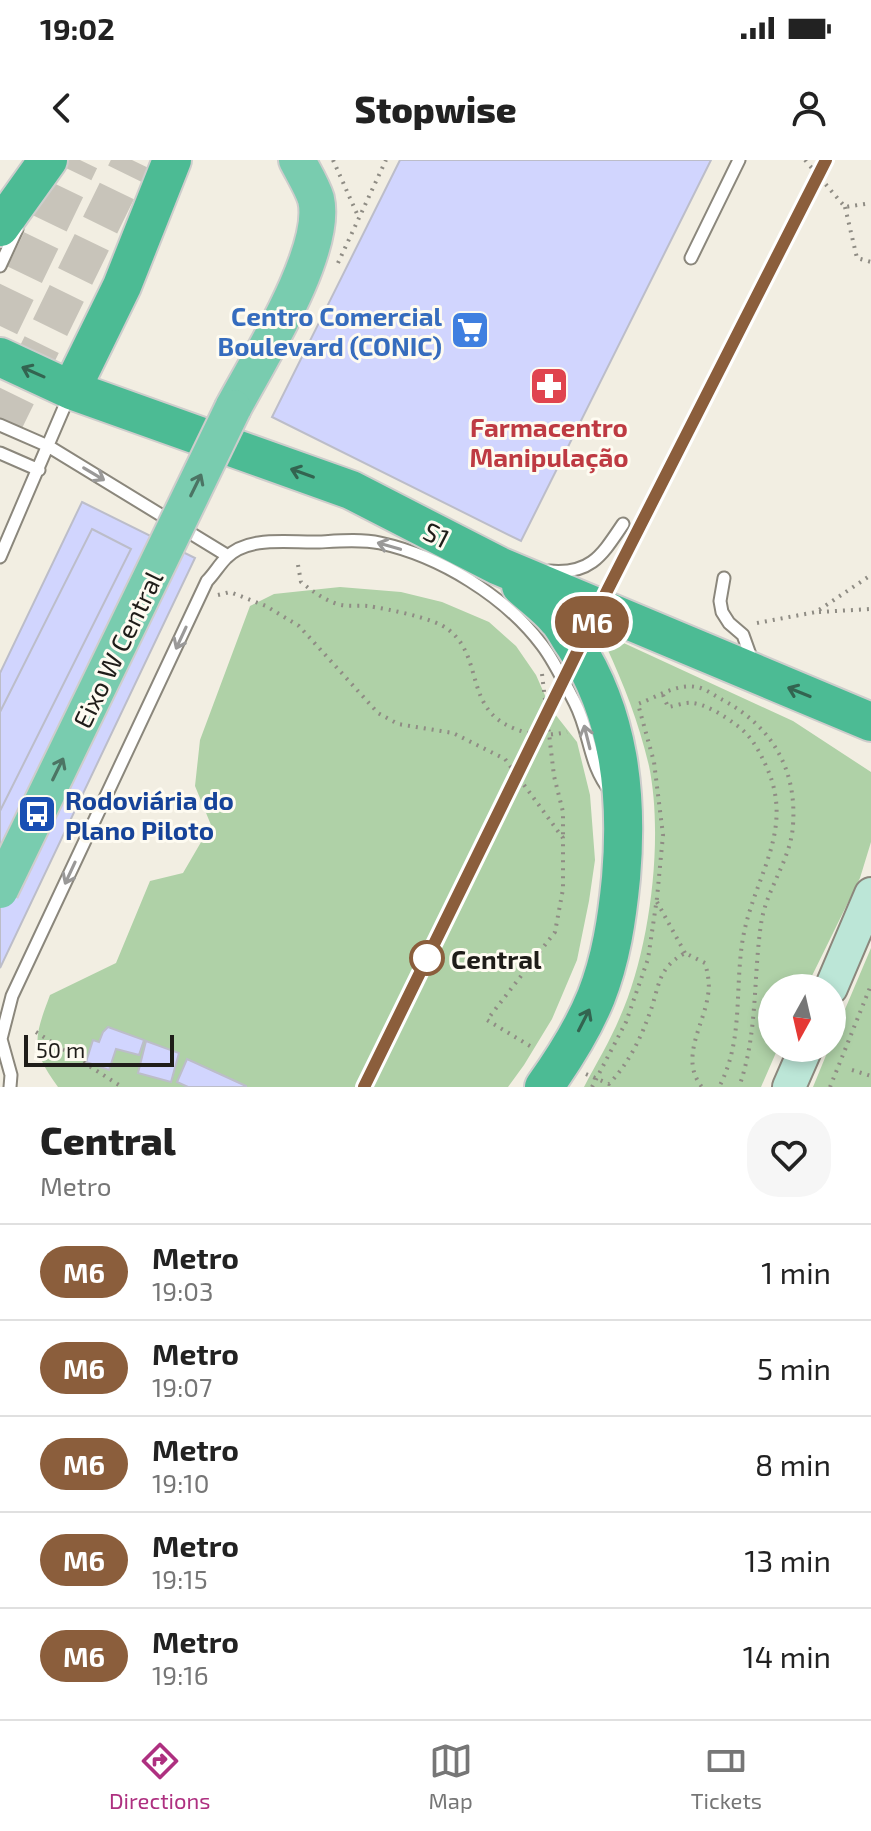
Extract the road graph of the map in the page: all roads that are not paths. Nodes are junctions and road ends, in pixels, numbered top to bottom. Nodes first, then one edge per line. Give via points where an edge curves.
1 (172, 160) edge
2 (297, 160) edge
3 (739, 160) edge
4 (48, 161) edge
5 (0, 227) edge
6 (691, 258) dead end
7 (0, 266) edge
8 (0, 357) edge
9 (71, 390) junction
10 (0, 425) edge
11 (48, 446) junction
12 (0, 453) edge
13 (39, 470) junction
14 (623, 524) dead end
15 (228, 556) junction
16 (0, 557) edge
17 (425, 557) junction
18 (499, 566) junction
19 (724, 578) dead end
20 (757, 674) junction
21 (871, 722) edge
22 (625, 802) junction
23 (0, 890) edge
24 (871, 894) edge
25 (837, 974) edge
26 (800, 1062) edge
27 (7, 1077) edge
28 (19, 1087) edge
29 (544, 1087) edge
30 (789, 1087) edge

1 - 9 highway via 122,286
23 -> 2 main road, Eixo W Central, bridge via 310,254 317,228 316,200
3 - 6 lane
4 - 5 highway
4 - 7 lane
9 -> 8 highway, S1
9 - 11 lane
18 -> 9 highway, S1 via 351,490
10 - 11 lane
11 - 13 lane
11 -> 15 lane
12 - 13 lane
13 - 16 lane
14 - 18 lane via 599,559 580,568 562,572
17 -> 15 lane via 378,542 330,541 248,544
15 -> 27 lane via 207,581 12,996 1,1039
17 - 18 lane
22 -> 17 lane via 599,777 576,705 542,646 481,588
18 - 20 highway, S1
18 - 22 highway via 558,620 592,673 615,737
19 - 20 lane via 722,612 743,635
21 -> 20 highway, S1
29 -> 22 highway via 595,998 608,961 617,923
24 - 25 main road
26 - 30 main road
27 - 28 lane

